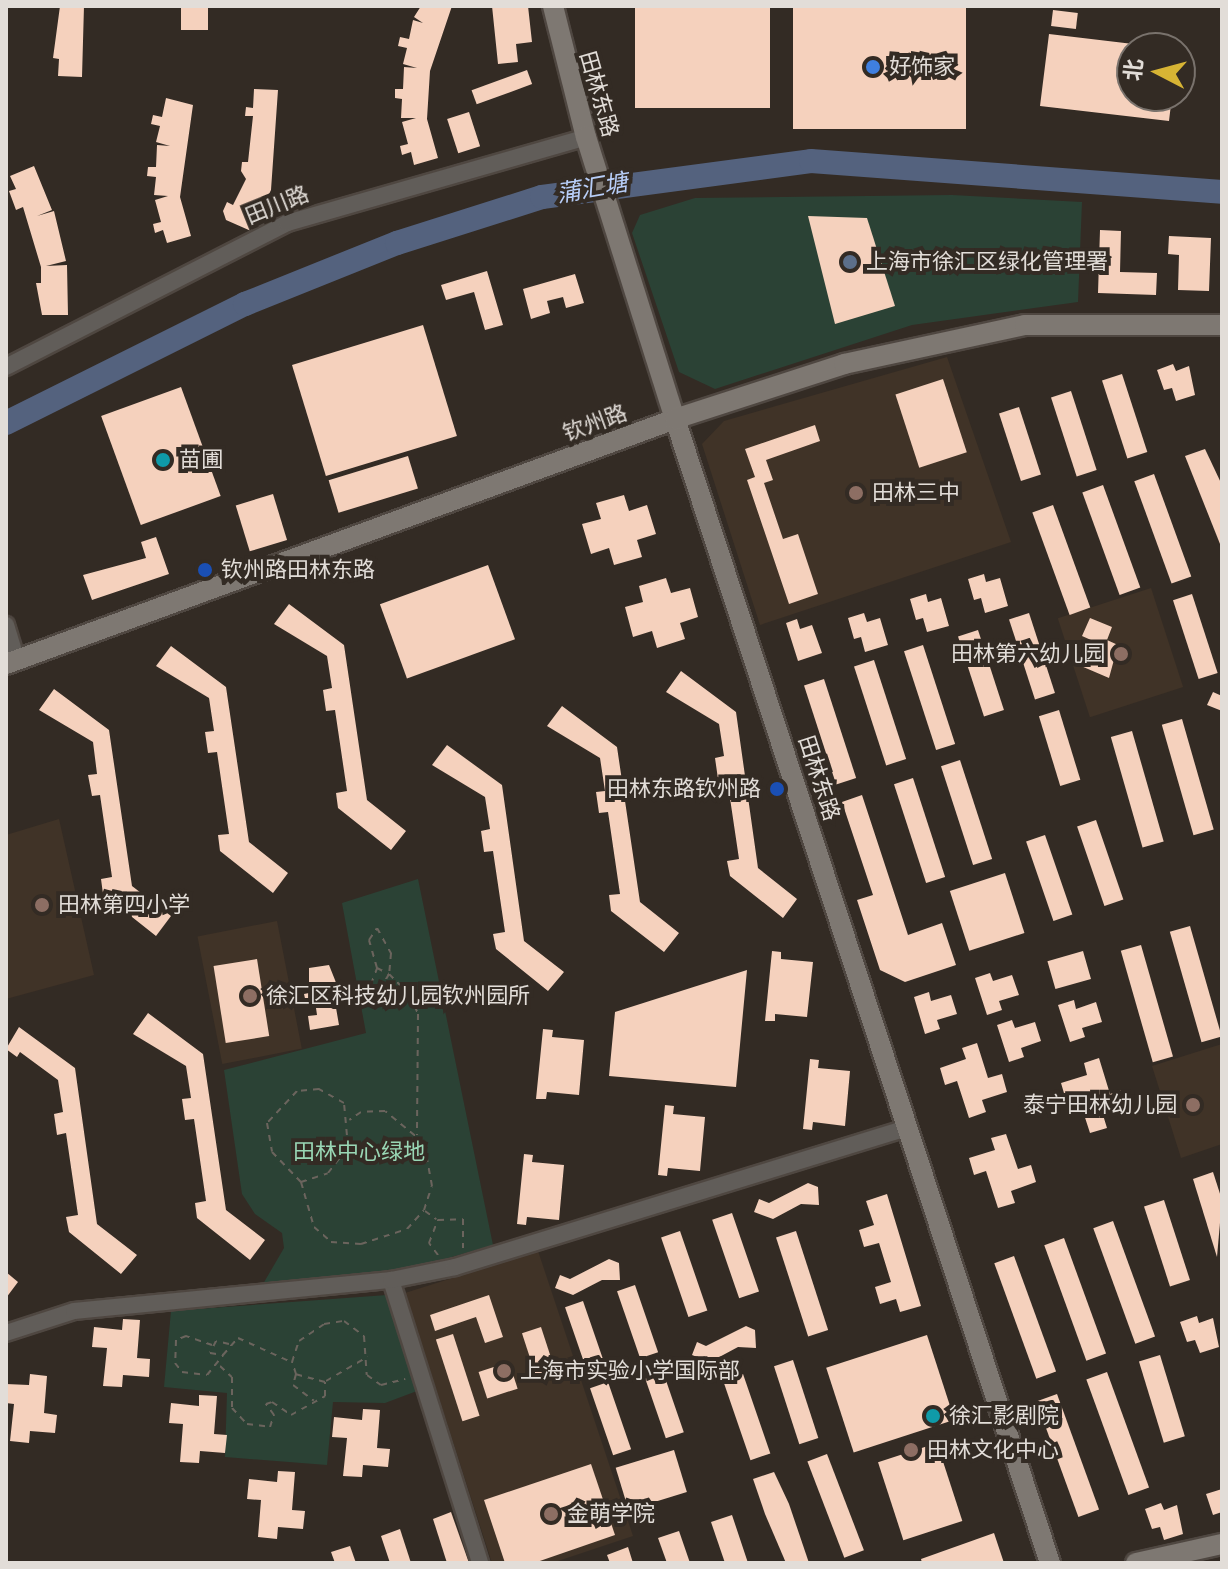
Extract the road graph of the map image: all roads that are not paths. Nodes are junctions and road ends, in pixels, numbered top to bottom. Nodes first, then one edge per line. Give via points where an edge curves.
1 (553, 6) edge
2 (588, 143) junction
3 (1222, 325) edge
4 (6, 367) edge
5 (675, 419) junction
6 (6, 625) edge
7 (11, 662) edge
8 (906, 1128) junction
9 (391, 1280) junction
10 (6, 1333) edge
11 (1222, 1544) edge
12 (480, 1563) edge
13 (1050, 1563) edge
14 (1136, 1563) edge

1 - 2 street, 田林东路
2 - 4 street, 田川路 via 287,223
2 - 5 street, 田林东路
3 - 5 street, 钦州路 via 1095,321 966,334 844,364
5 - 7 street, 钦州路
5 - 8 street, 田林东路
6 - 7 street
8 - 9 street
8 - 13 street, 田林东路
9 - 10 street via 74,1311
9 - 12 street
11 - 14 street

